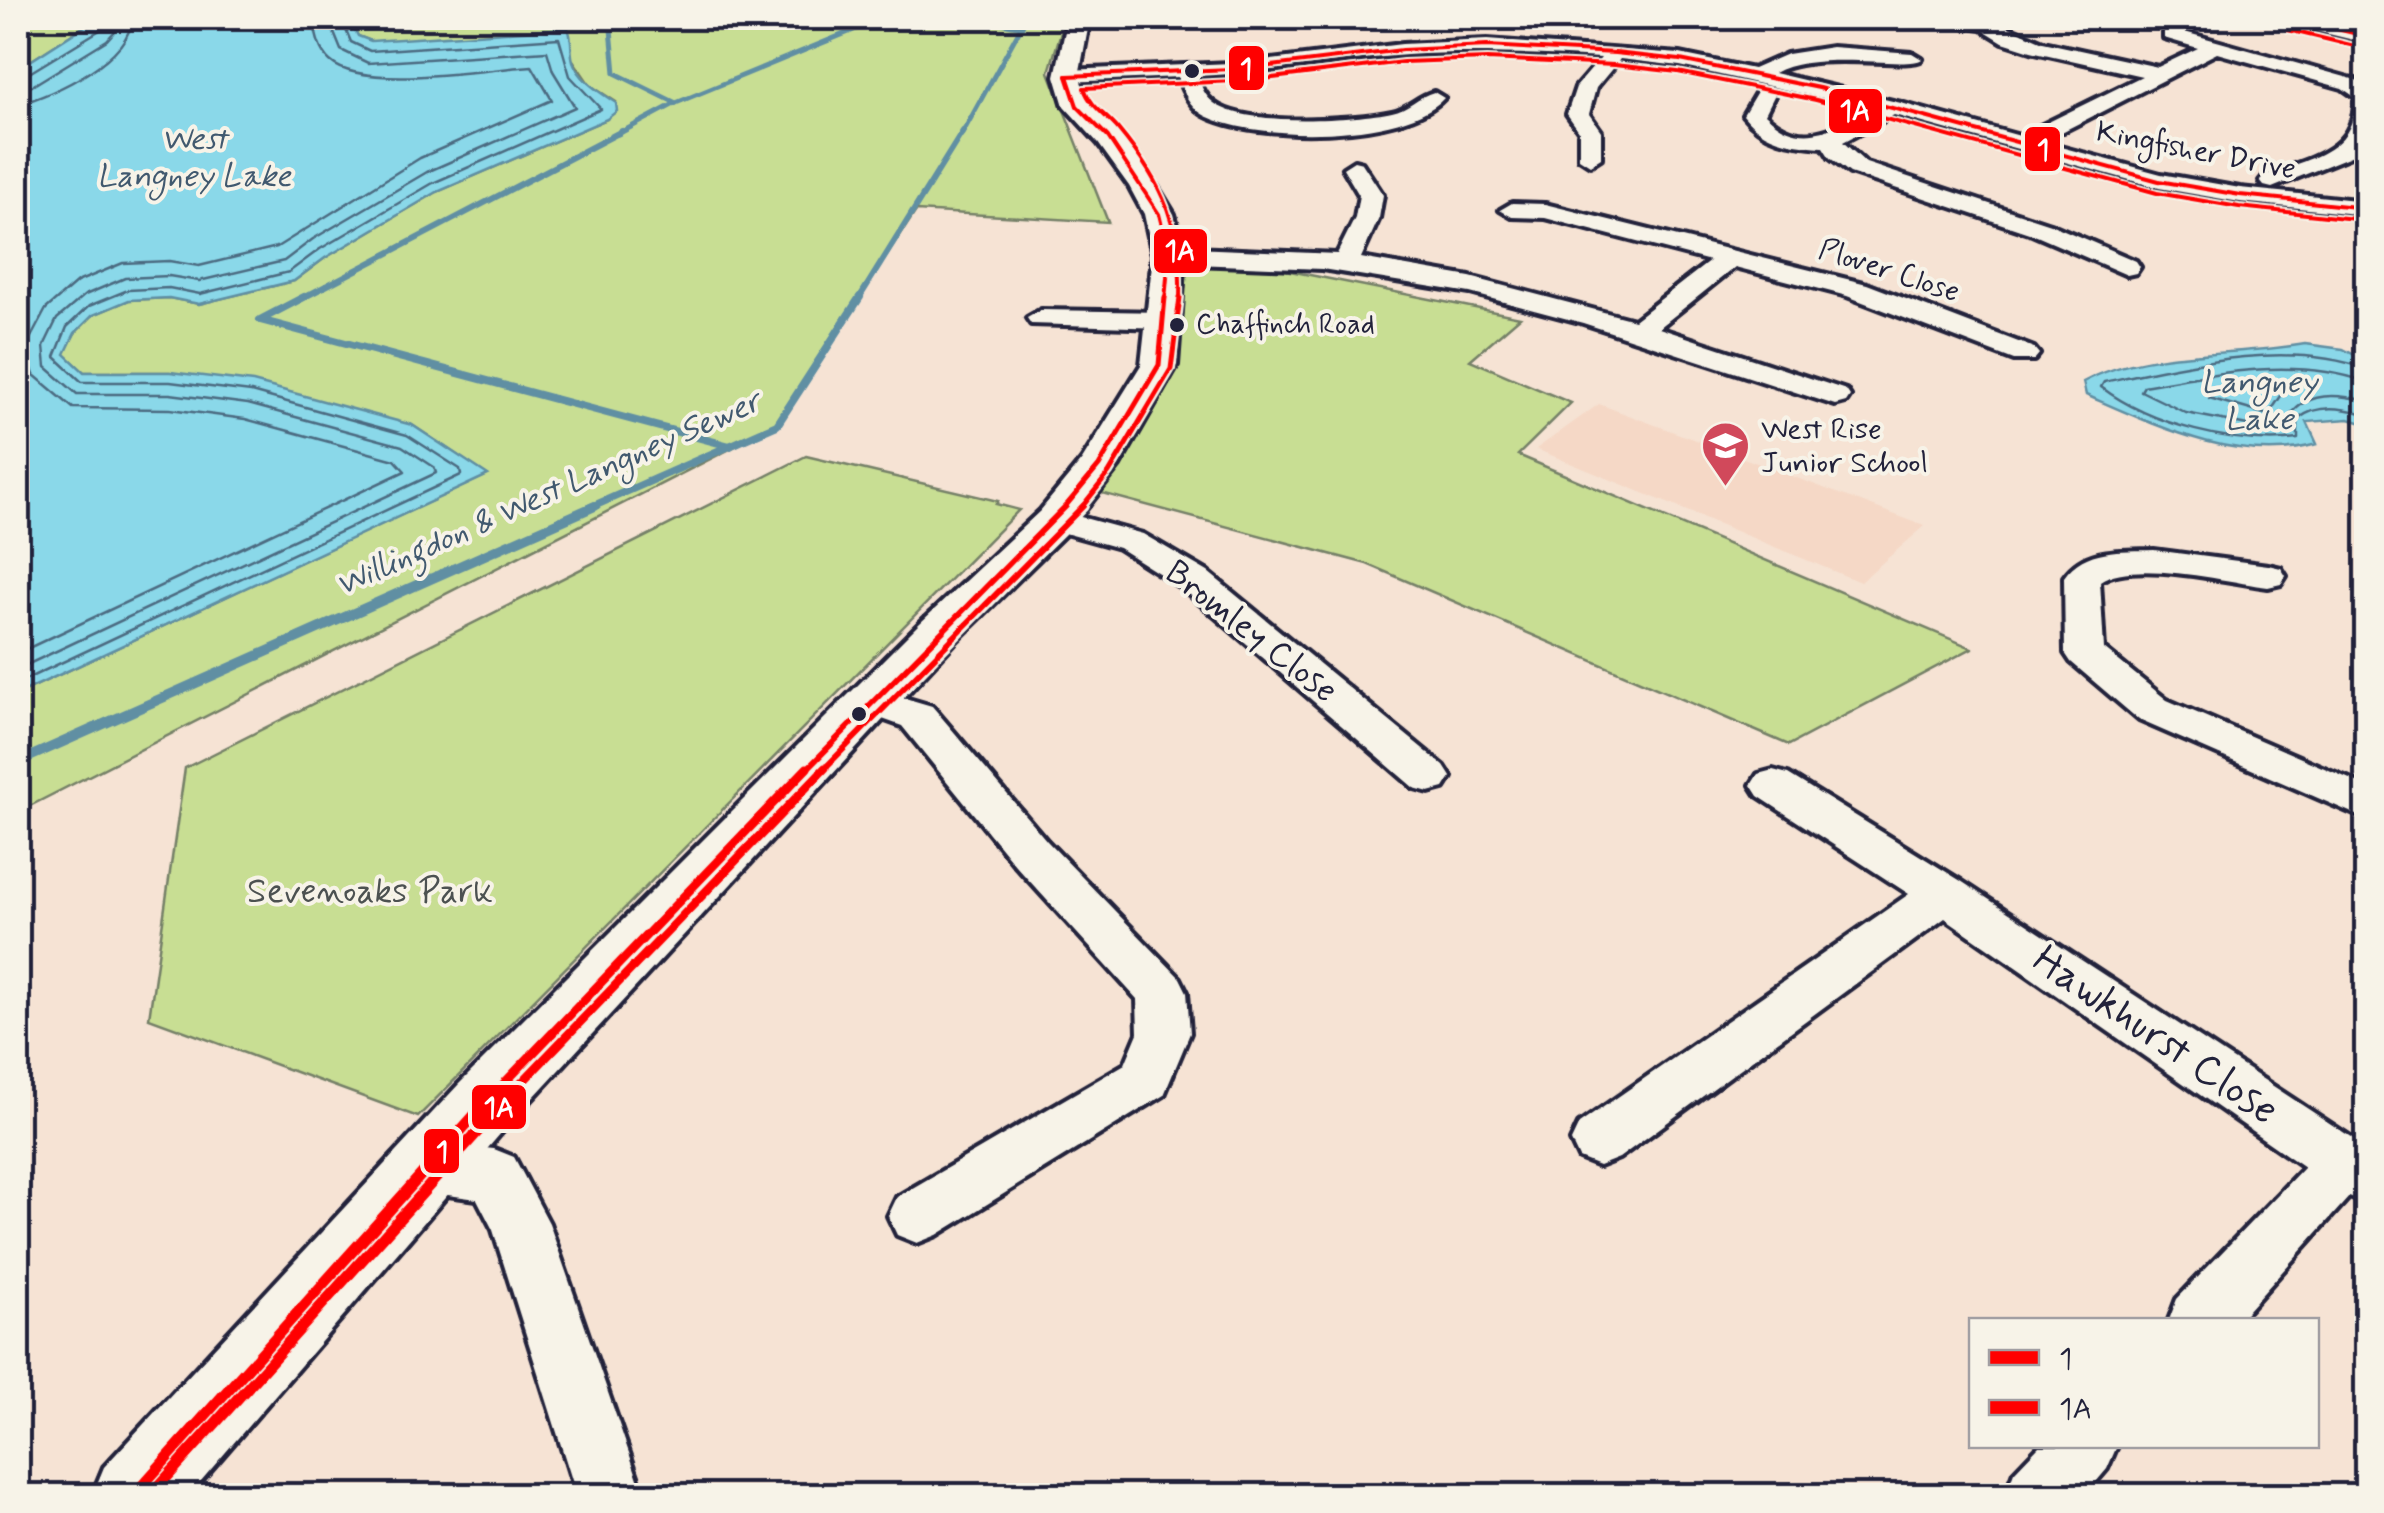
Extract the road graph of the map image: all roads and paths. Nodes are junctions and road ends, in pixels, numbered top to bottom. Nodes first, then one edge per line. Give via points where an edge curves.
1 (1079, 18) edge
2 (1764, 18) edge
3 (1772, 18) edge
4 (1937, 18) edge
5 (2291, 18) edge
6 (1989, 21) edge
7 (2170, 34) dead end
8 (2366, 36) edge
9 (2214, 47) junction
10 (1615, 52) junction
11 (1912, 59) dead end
12 (1187, 72) junction
13 (2157, 73) junction
14 (1068, 76) junction
15 (1761, 88) junction
16 (1434, 98) dead end
17 (1793, 104) dead end
18 (1894, 106) junction
19 (1405, 116) junction
20 (2366, 117) edge
21 (1427, 127) dead end
22 (1830, 141) junction
23 (2023, 143) junction
24 (1562, 156) dead end
25 (1590, 158) junction
26 (1618, 160) dead end
27 (1354, 168) junction
28 (1382, 168) dead end
29 (1329, 170) dead end
30 (2272, 182) dead end
31 (2366, 208) edge
32 (1512, 210) dead end
33 (1169, 255) junction
34 (1731, 257) junction
35 (1346, 263) junction
36 (2126, 266) dead end
37 (1041, 318) dead end
38 (1164, 320) junction
39 (1641, 329) junction
40 (2024, 354) dead end
41 (1835, 396) dead end
42 (1055, 520) junction
43 (2268, 577) dead end
44 (871, 701) junction
45 (1429, 777) dead end
46 (1773, 785) dead end
47 (2366, 804) edge
48 (1944, 894) junction
49 (1598, 1141) dead end
50 (426, 1166) junction
51 (2355, 1171) edge
52 (916, 1216) dead end
53 (2201, 1318) edge
54 (2082, 1448) edge
55 (133, 1496) edge
56 (611, 1496) edge
57 (2038, 1496) edge

1 - 14 street
2 - 3 street
4 - 6 street
5 - 8 main road
6 - 13 street via 2010,38 2038,47
7 - 9 street
9 - 13 street
9 - 20 street via 2349,84 2365,95
10 - 12 street, Kingfisher Drive via 1396,43
10 - 15 street, Kingfisher Drive
10 - 25 street via 1586,87 1578,114 1590,132
11 - 15 street via 1791,58
12 - 14 street, Kingfisher Drive
12 - 19 street via 1192,94 1212,111 1246,120 1294,124
13 - 23 street
14 - 33 street via 1077,106 1152,200
15 - 17 street
15 - 18 street, Kingfisher Drive
15 - 22 street via 1754,115 1761,126
16 - 19 street
18 - 22 street
18 - 23 street, Kingfisher Drive
19 - 21 street
20 - 30 street via 2350,148
22 - 36 street via 1858,168 2041,228
23 - 31 street, Kingfisher Drive via 2159,180
24 - 25 street
25 - 26 street
27 - 28 street
27 - 29 street
27 - 35 street via 1371,195
32 - 34 street, Plover Close via 1547,205
33 - 35 street
33 - 38 street
34 - 39 street
34 - 40 street, Plover Close via 1857,290
35 - 39 street
37 - 38 street
38 - 42 street via 1158,366 1099,466
39 - 41 street
42 - 44 street
42 - 45 street, Bromley Close via 1130,541 1195,580
43 - 47 street via 2154,561 2102,563 2082,578 2085,653 2153,710
44 - 50 street
44 - 52 street via 917,716 1031,853 1162,992 1164,1033 1145,1079
46 - 48 street, Hawkhurst Close
48 - 49 street
48 - 51 street, Hawkhurst Close
50 - 55 street
50 - 56 street via 494,1175 520,1223
51 - 53 street
54 - 57 street

